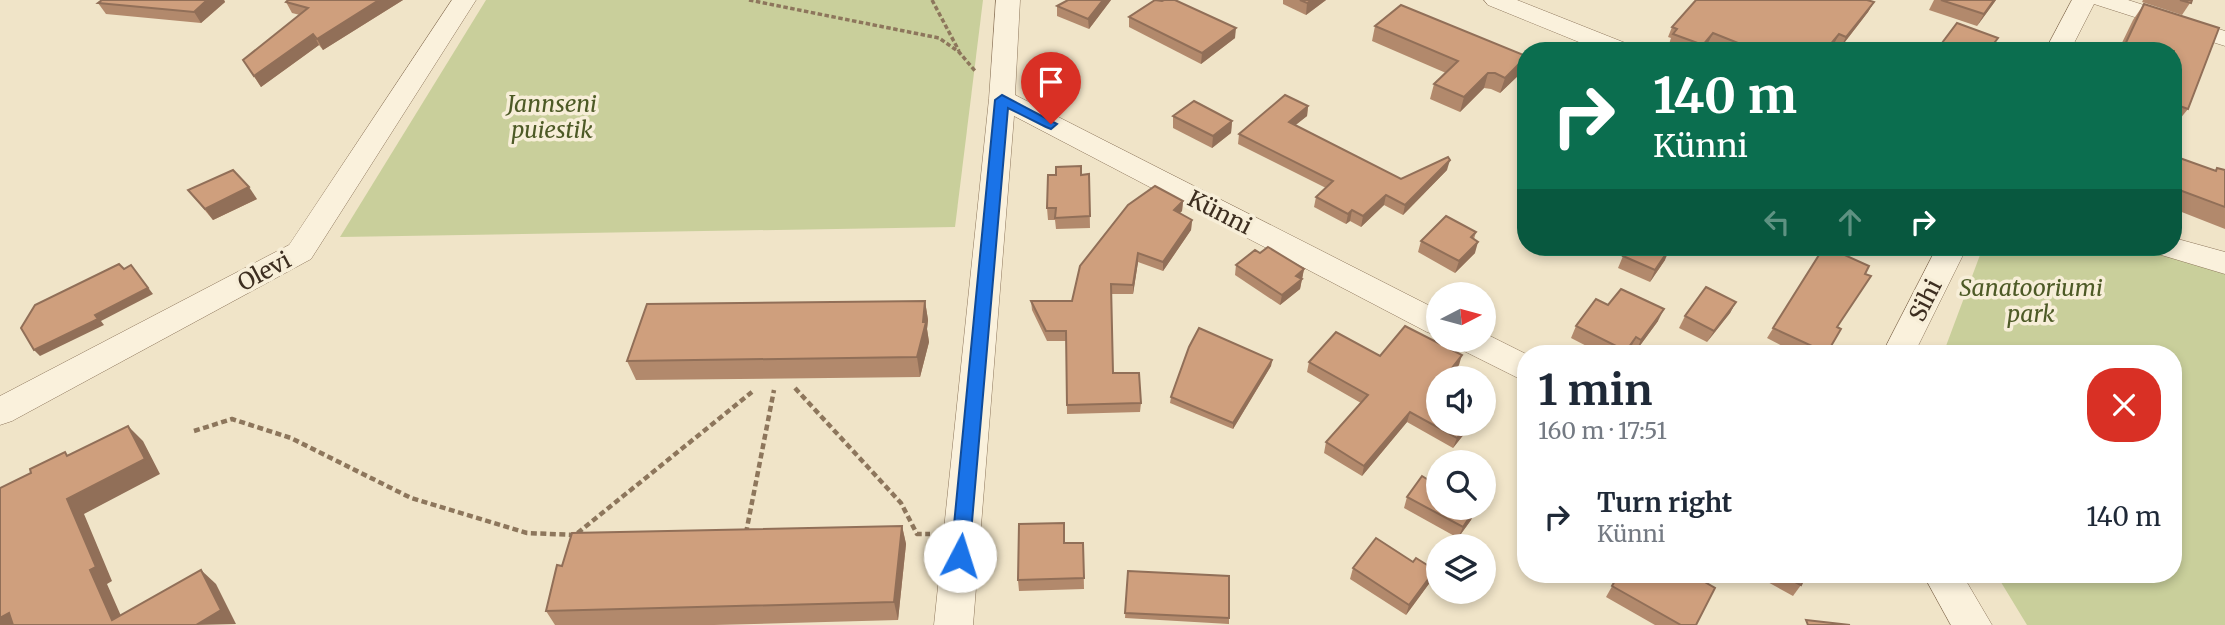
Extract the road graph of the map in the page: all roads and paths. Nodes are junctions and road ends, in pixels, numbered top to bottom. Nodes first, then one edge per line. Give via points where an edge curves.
1 (464, 0) edge
2 (749, 0) edge
3 (932, 0) edge
4 (1008, 0) edge
5 (1496, 0) edge
6 (2084, 0) edge
7 (2103, 0) edge
8 (2225, 39) edge
9 (1602, 42) edge
10 (2062, 42) edge
11 (959, 52) junction
12 (1002, 100) junction
13 (2182, 251) edge
14 (1947, 256) edge
15 (2225, 263) edge
16 (1426, 318) edge
17 (1903, 345) edge
18 (1493, 352) edge
19 (1517, 364) edge
20 (794, 388) dead end
21 (774, 390) dead end
22 (752, 392) dead end
23 (0, 412) edge
24 (194, 431) dead end
25 (746, 533) edge
26 (962, 534) junction
27 (1943, 583) edge
28 (954, 625) edge
29 (1972, 625) edge

1 - 23 street, Olevi via 300,252
2 - 11 path via 939,38
3 - 11 path
4 - 12 street
5 - 9 street
6 - 10 street
7 - 8 street
11 - 12 path
12 - 16 street, Künni
12 - 26 street
13 - 15 street
14 - 17 street, Sihi
18 - 19 street
20 - 26 path via 901,503 917,534
21 - 25 path
22 - 24 path via 575,535 527,533 411,498 291,438 232,419
26 - 28 street
27 - 29 street

